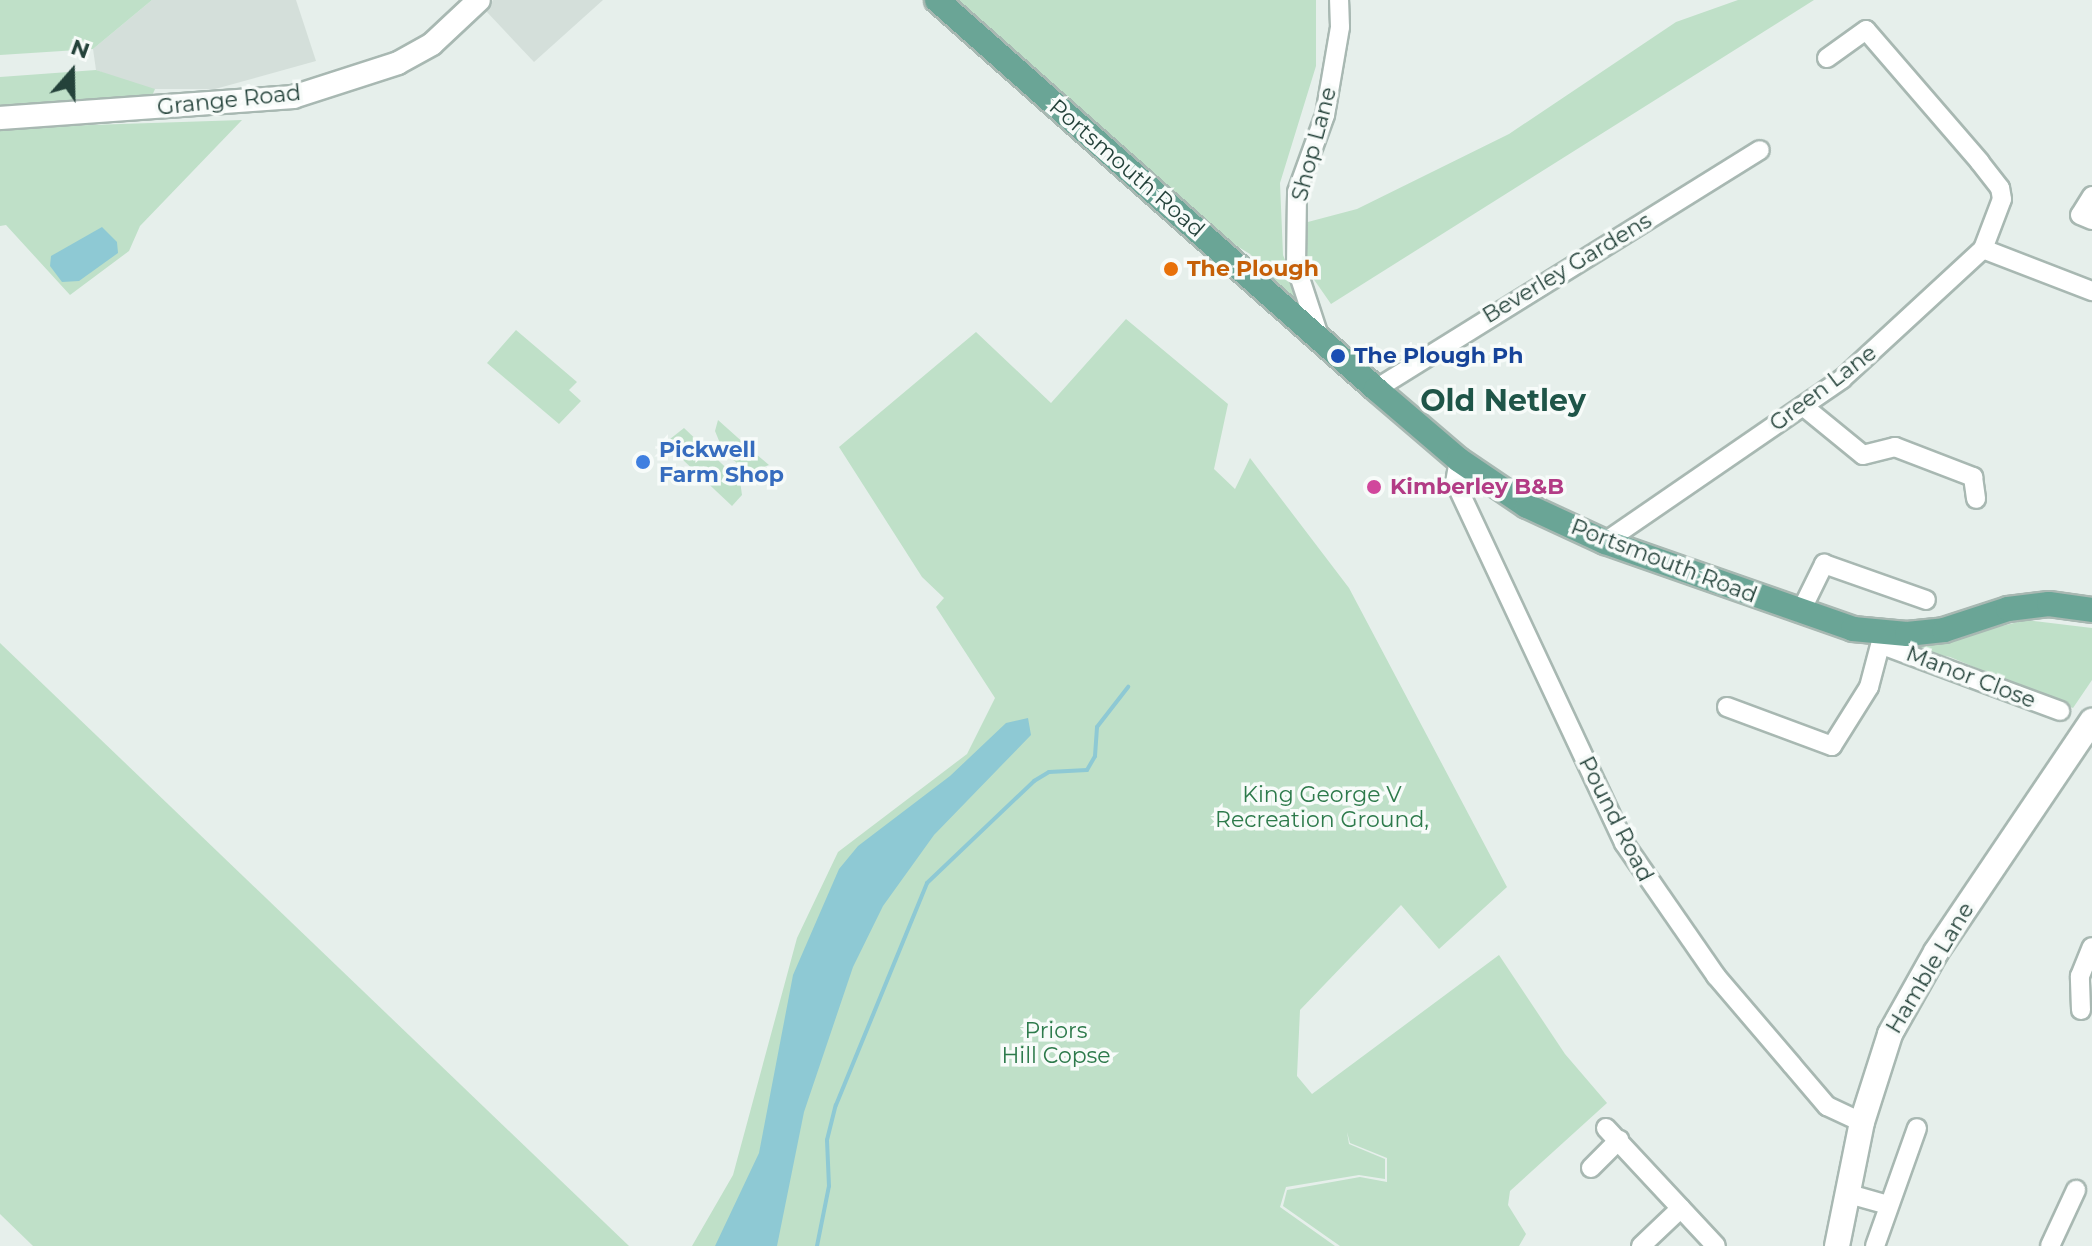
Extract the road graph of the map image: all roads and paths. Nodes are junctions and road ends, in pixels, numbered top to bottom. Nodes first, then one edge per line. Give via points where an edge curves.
1 (479, 0) edge
2 (937, 0) edge
3 (1339, 0) edge
4 (1827, 58) dead end
5 (0, 118) edge
6 (1760, 150) dead end
7 (2092, 196) edge
8 (2086, 218) edge
9 (1983, 249) junction
10 (2092, 291) edge
11 (1318, 333) junction
12 (1376, 389) junction
13 (1803, 406) junction
14 (1459, 460) junction
15 (1976, 499) dead end
16 (1605, 542) junction
17 (1926, 600) dead end
18 (2092, 610) edge
19 (1800, 613) junction
20 (1883, 639) junction
21 (2060, 711) dead end
22 (1730, 715) dead end
23 (2092, 721) edge
24 (2092, 947) edge
25 (2081, 1010) dead end
26 (1862, 1122) junction
27 (1917, 1128) dead end
28 (1591, 1168) dead end
29 (2076, 1190) dead end
30 (1849, 1194) junction
31 (1888, 1205) junction
32 (1681, 1208) junction
33 (1641, 1246) edge
34 (1716, 1246) edge
35 (1837, 1246) edge
36 (1875, 1246) edge
37 (2050, 1246) edge

1 - 5 street, Grange Road via 432,44 398,63 293,97
2 - 11 main road, Portsmouth Road
3 - 11 street, Shop Lane via 1340,27 1325,115 1297,192 1296,266
4 - 9 street, Green Lane via 1866,30 1980,162 2002,199
6 - 12 street, Beverley Gardens
7 - 8 street
9 - 10 street
9 - 13 street, Green Lane via 1842,379
11 - 12 main road, Portsmouth Road
12 - 14 main road, Portsmouth Road
13 - 15 street via 1863,455 1895,447 1973,477
13 - 16 street, Green Lane
14 - 16 main road, Portsmouth Road via 1527,506
14 - 26 street, Pound Road via 1455,482 1638,866 1716,976 1827,1106
16 - 19 main road, Portsmouth Road
17 - 19 street via 1824,564
18 - 20 main road, Portsmouth Road via 2049,604 2008,609 1944,630
19 - 20 main road, Portsmouth Road
20 - 21 street, Manor Close
20 - 22 street via 1869,687 1832,746
23 - 26 main road, Hamble Lane via 1914,987 1890,1034
24 - 25 street via 2080,976
26 - 30 main road, Hamble Lane
27 - 31 street
28 - 32 street via 1613,1134
29 - 37 street
30 - 31 street
30 - 35 main road, Hamble Lane
31 - 36 street
32 - 33 street
32 - 34 street

